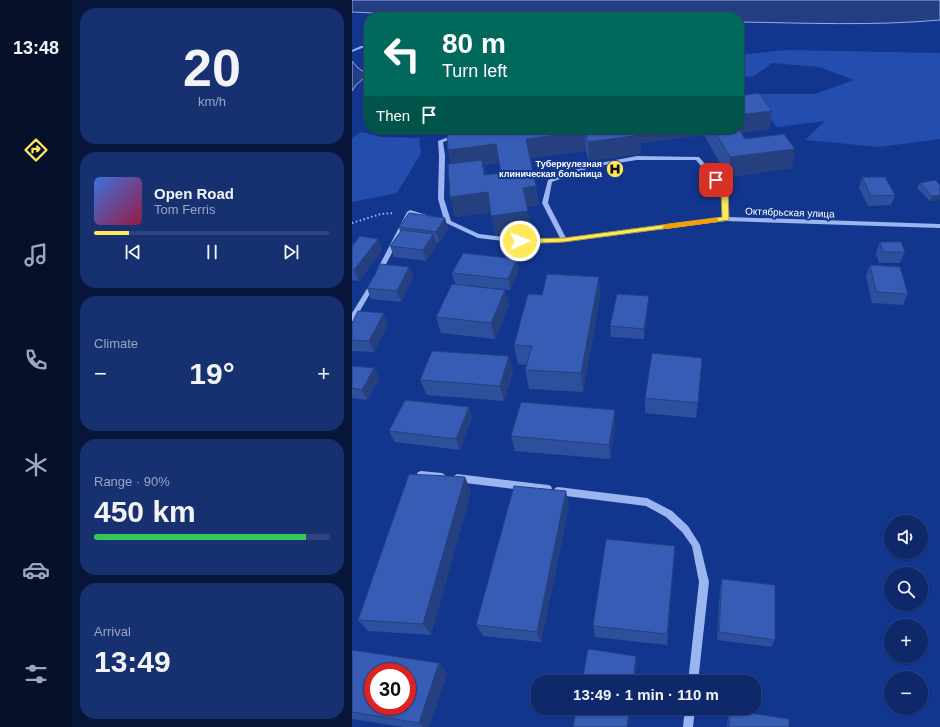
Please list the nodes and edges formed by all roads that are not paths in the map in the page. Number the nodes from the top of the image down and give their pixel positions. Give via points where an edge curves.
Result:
1 (459, 134) edge
2 (726, 219) junction
3 (448, 222) junction
4 (940, 226) edge
5 (564, 240) junction
6 (377, 275) edge
7 (374, 282) edge
8 (352, 319) edge
9 (421, 474) edge
10 (694, 675) edge
11 (689, 715) edge
12 (688, 727) edge

1 - 3 street via 440,141 441,200
2 - 4 street, Октябрьская улица
2 - 5 street, Октябрьская улица
2 - 5 street via 725,191 697,158 637,158 591,166 550,181 545,203
3 - 5 street, Октябрьская улица via 478,236 520,241
3 - 6 street, Октябрьская улица via 410,212
7 - 8 street
9 - 10 street via 647,502 669,514 685,529 696,545 704,582
11 - 12 street

